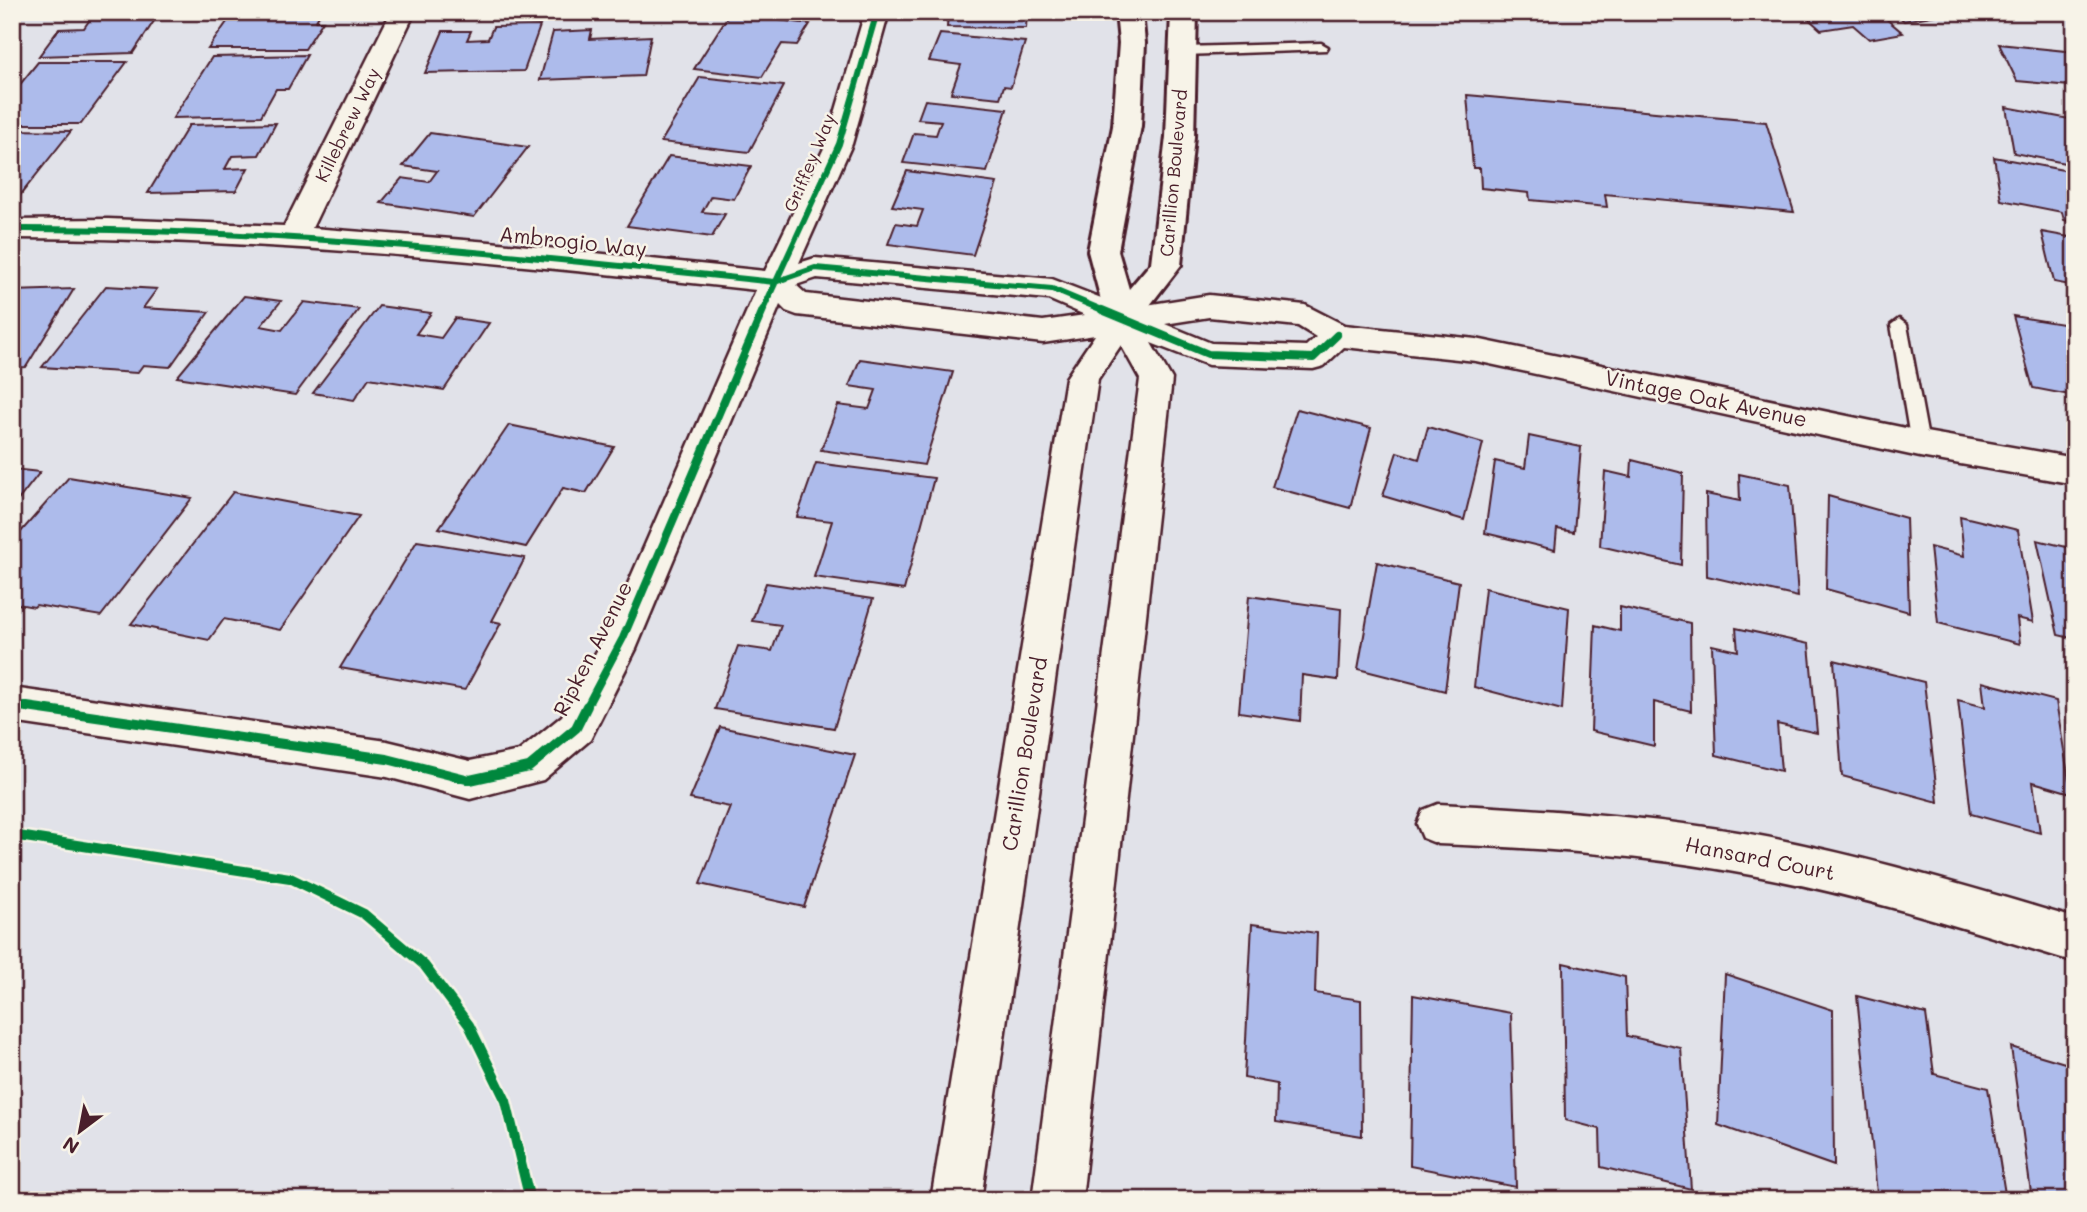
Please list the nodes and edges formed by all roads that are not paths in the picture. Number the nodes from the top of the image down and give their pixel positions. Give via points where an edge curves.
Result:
1 (403, 12) edge
2 (877, 12) edge
3 (1129, 12) edge
4 (1184, 12) edge
5 (1321, 47) dead end
6 (1184, 51) junction
7 (12, 229) edge
8 (293, 237) junction
9 (775, 282) junction
10 (1122, 319) junction
11 (1899, 325) dead end
12 (1337, 335) junction
13 (1920, 444) junction
14 (2075, 471) edge
15 (12, 705) edge
16 (1437, 824) dead end
17 (2075, 940) edge
18 (957, 1200) edge
19 (1057, 1200) edge

1 - 8 street, Killebrew Way
2 - 9 street, Griffey Way via 839,144
3 - 10 street via 1132,43 1127,126 1103,251
4 - 6 street, Carillion Boulevard
5 - 6 lane
6 - 10 street, Carillion Boulevard via 1166,265
7 - 8 street, Ambrogio Way via 114,227
8 - 9 street, Ambrogio Way via 426,244
9 - 10 street, Ambrogio Way via 815,268 1052,289
9 - 10 street via 797,304 1043,332
9 - 15 street, Ripken Avenue via 623,638 576,728 529,767 470,780 387,759
10 - 12 street, Vintage Oak Avenue via 1209,306 1306,316
10 - 12 street via 1208,354 1313,358
10 - 18 street, Carillion Boulevard via 1082,378
10 - 19 street via 1156,379
11 - 13 lane
12 - 13 street, Vintage Oak Avenue via 1476,350
13 - 14 street, Vintage Oak Avenue
16 - 17 street, Hansard Court via 1577,830 1795,863

